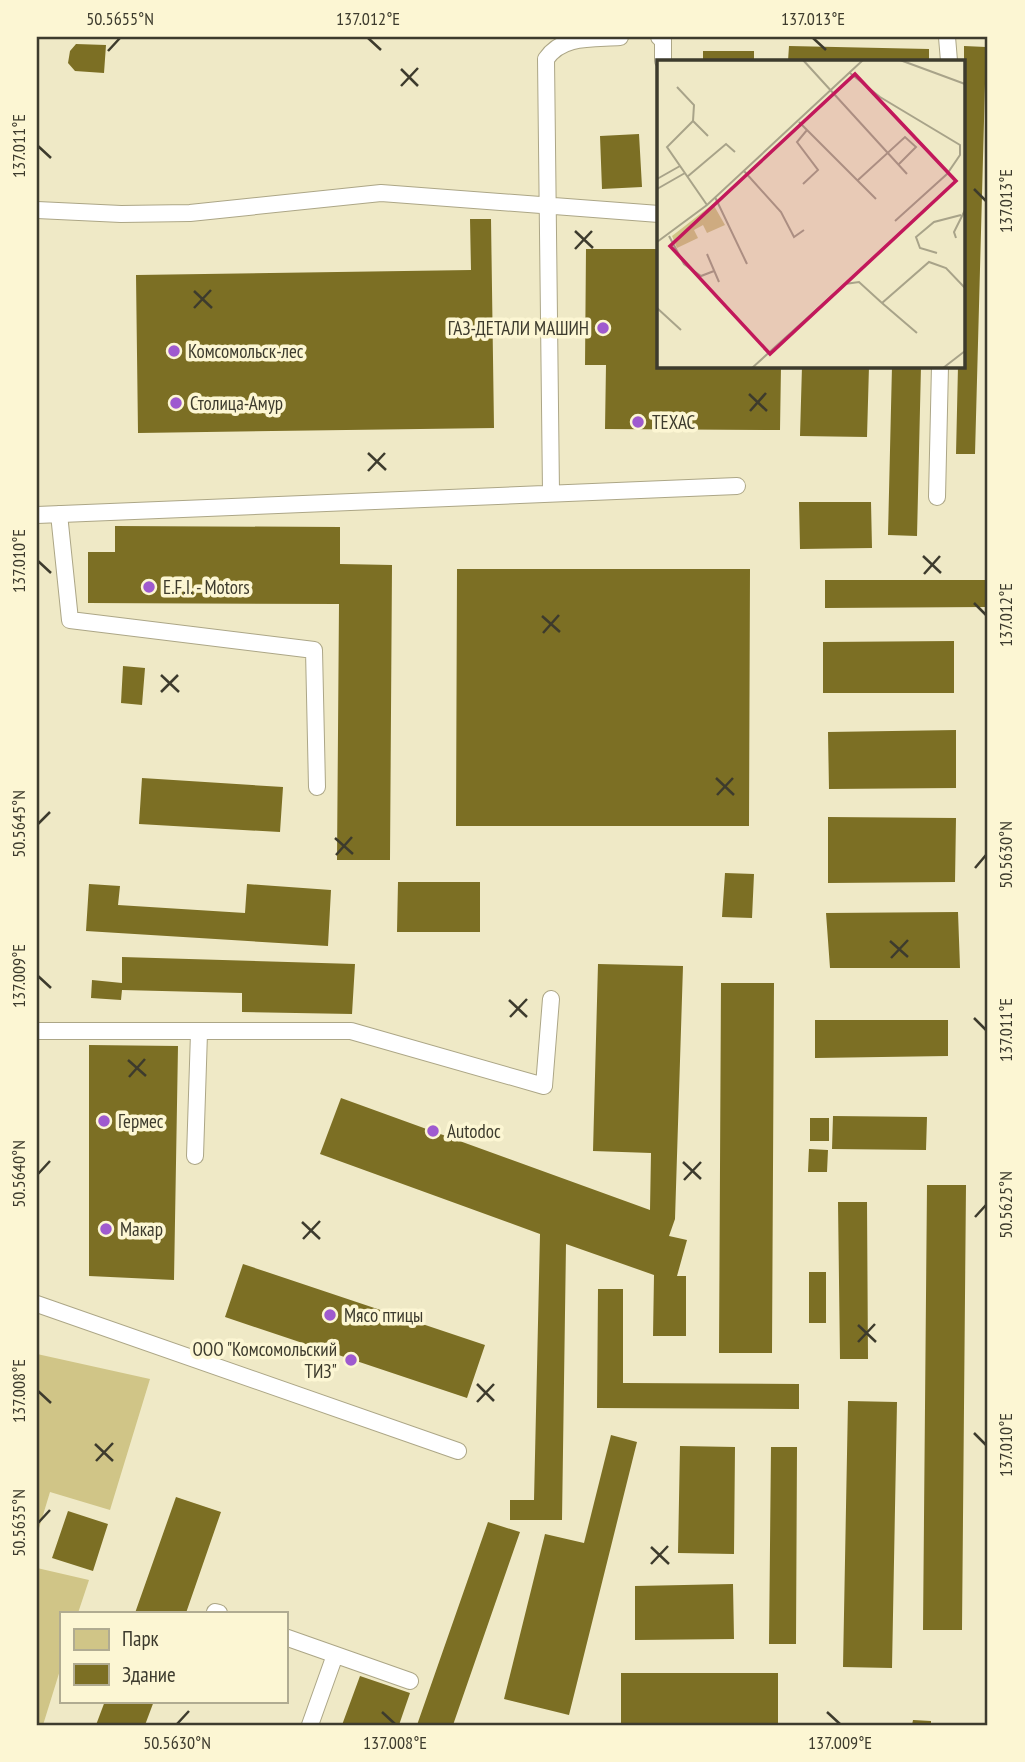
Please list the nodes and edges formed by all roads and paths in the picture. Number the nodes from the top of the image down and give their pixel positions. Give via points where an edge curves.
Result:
1 (620, 37) edge
2 (659, 37) edge
3 (947, 37) edge
4 (663, 60) edge
5 (949, 60) edge
6 (548, 203) junction
7 (37, 210) edge
8 (657, 214) edge
9 (940, 368) edge
10 (737, 486) dead end
11 (551, 492) junction
12 (937, 497) dead end
13 (59, 514) junction
14 (37, 515) edge
15 (317, 787) dead end
16 (551, 999) dead end
17 (37, 1031) edge
18 (199, 1033) junction
19 (195, 1156) dead end
20 (37, 1304) edge
21 (458, 1451) dead end
22 (287, 1638) edge
23 (335, 1655) junction
24 (410, 1681) dead end
25 (310, 1725) edge

1 - 6 lane via 564,42 546,59
2 - 4 lane
3 - 5 lane
6 - 7 lane via 381,192 190,213
6 - 8 lane
6 - 11 lane
9 - 12 lane
10 - 11 lane
11 - 13 lane
13 - 14 lane
13 - 15 lane via 70,621 314,650
16 - 18 lane via 544,1086 351,1031
17 - 18 lane
18 - 19 lane
20 - 21 lane
22 - 23 lane
23 - 24 lane
23 - 25 lane

